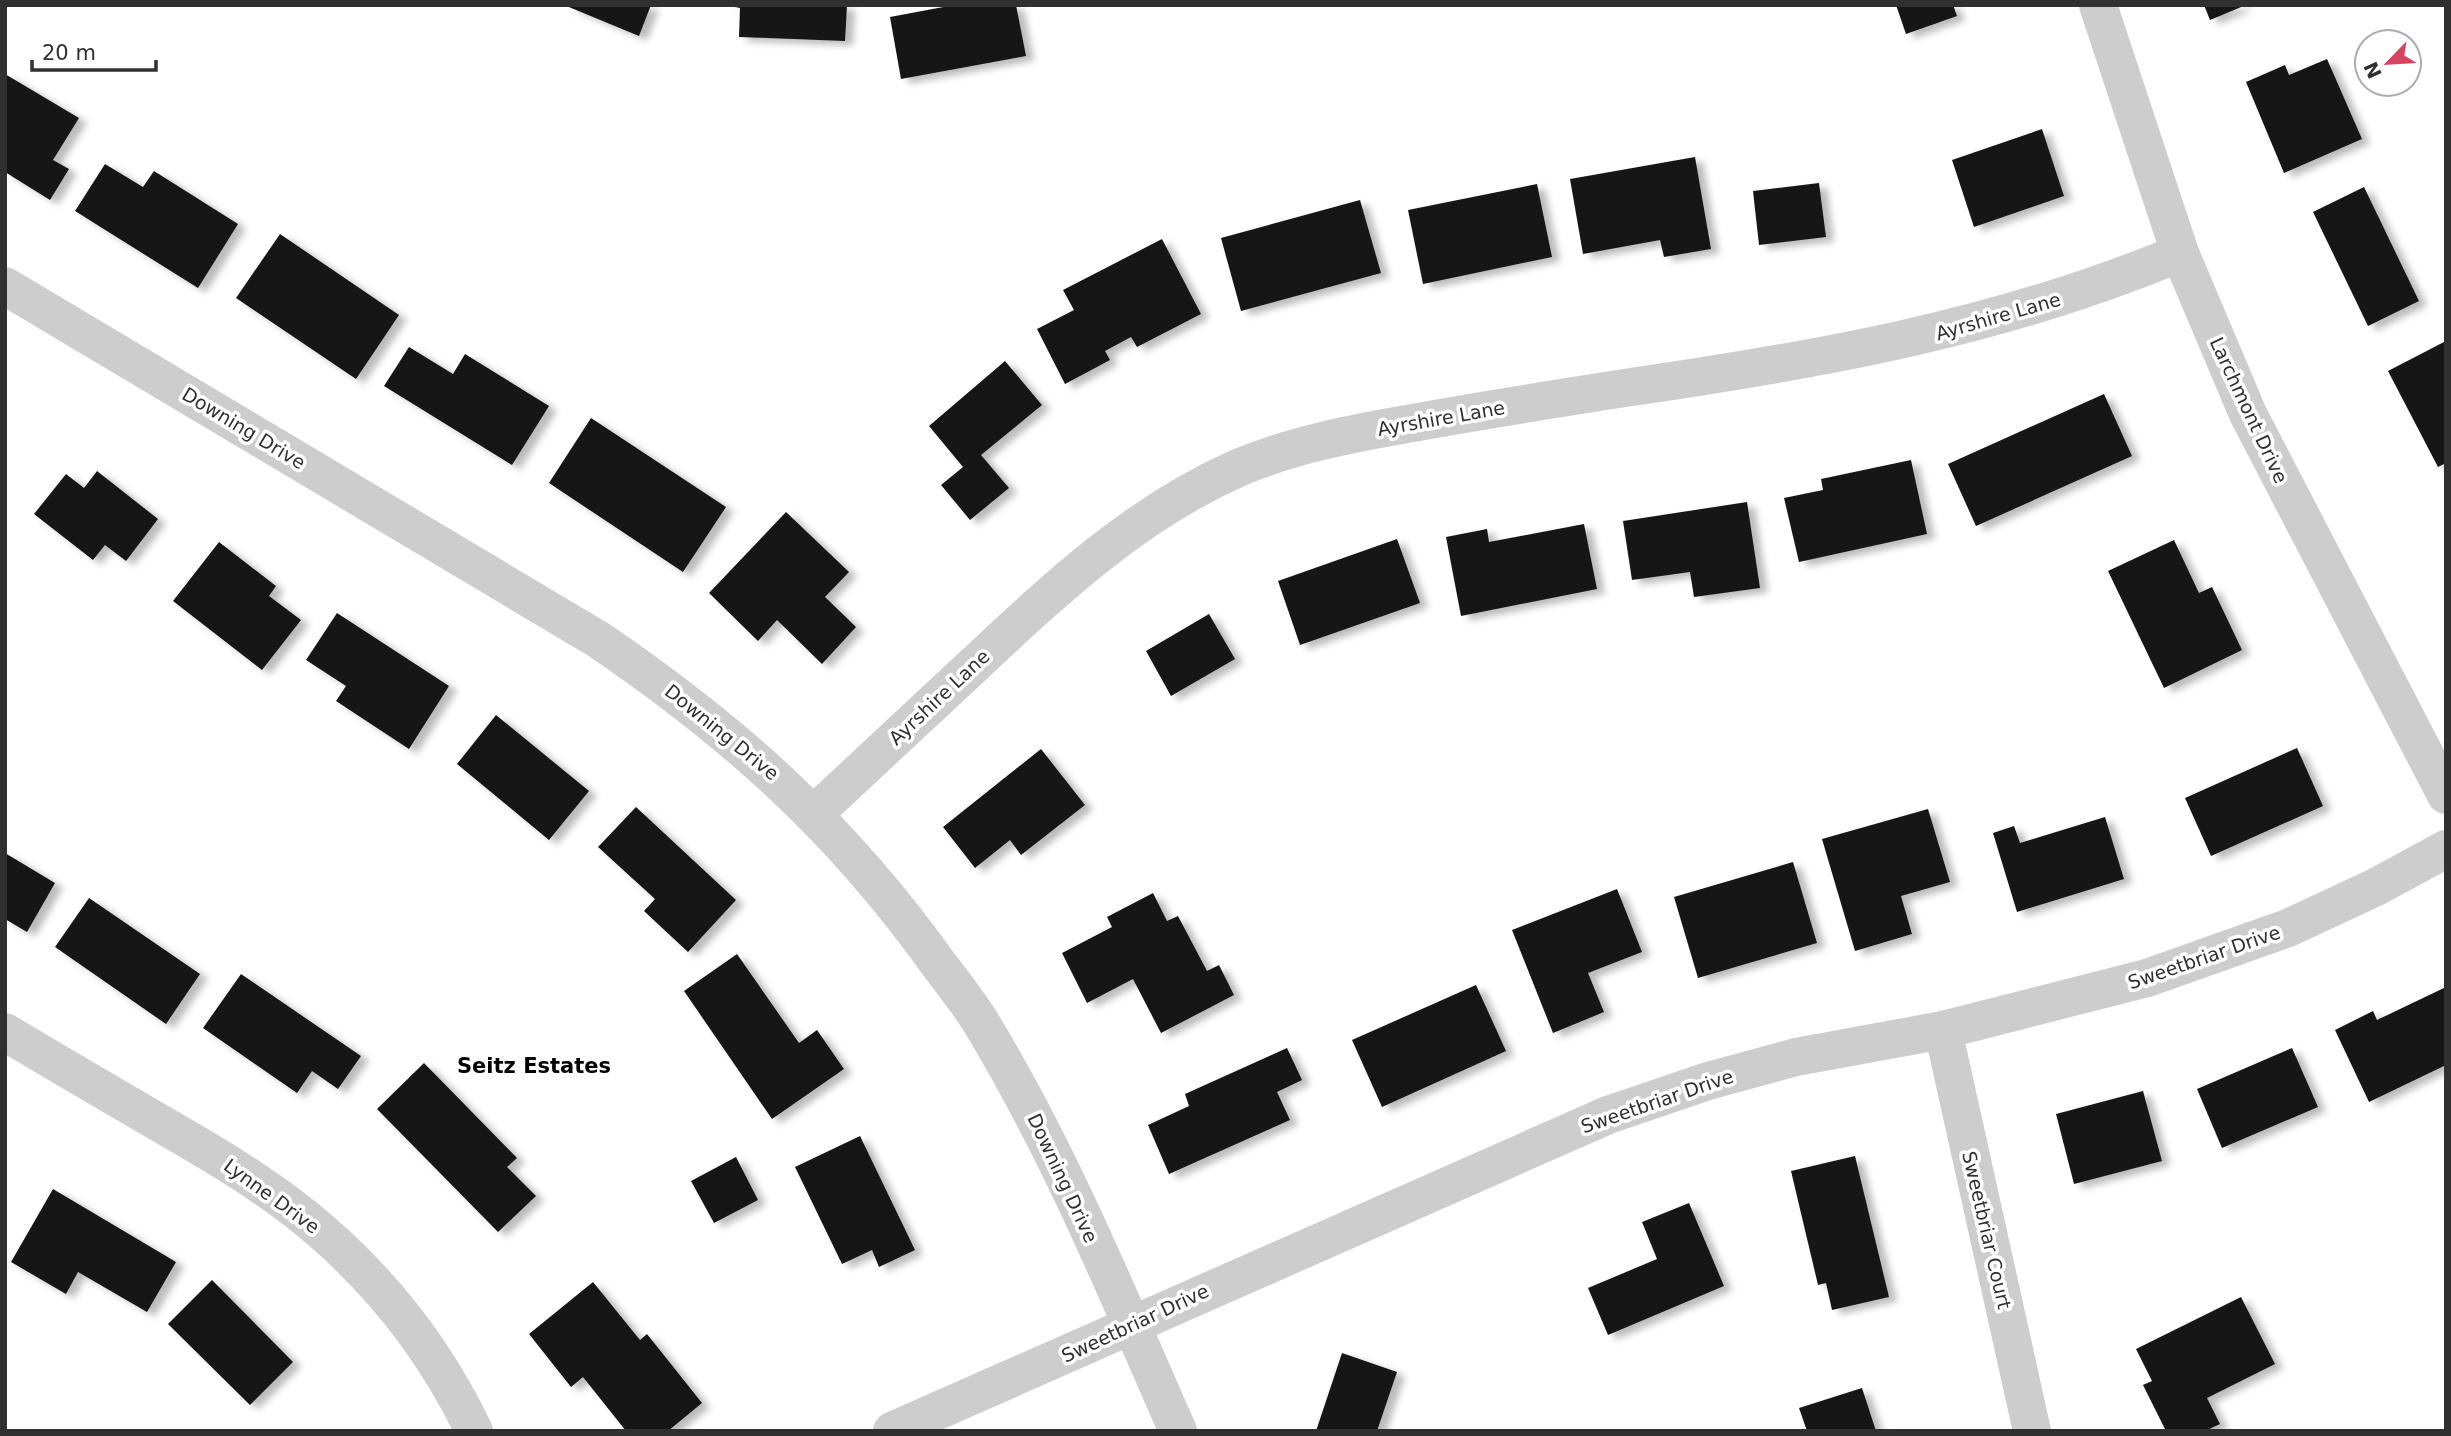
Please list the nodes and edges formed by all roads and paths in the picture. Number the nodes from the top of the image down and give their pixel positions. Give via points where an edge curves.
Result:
1 (2098, 5) edge
2 (2180, 253) junction
3 (5, 286) edge
4 (2446, 795) edge
5 (814, 814) junction
6 (2446, 849) edge
7 (1943, 1030) junction
8 (5, 1032) edge
9 (1132, 1327) junction
10 (474, 1431) edge
11 (892, 1431) edge
12 (1178, 1431) edge
13 (2032, 1431) edge

1 - 2 street, Larchmont Drive
2 - 4 street, Larchmont Drive via 2248,414
2 - 5 street, Ayrshire Lane via 2105,284 1923,337 1774,366 1489,408 1336,437 1240,467 1155,513 1071,574
3 - 5 street, Downing Drive via 598,640 736,741
5 - 9 street, Downing Drive via 899,908 984,1027 1060,1165
6 - 7 street, Sweetbriar Drive via 2288,928 2220,954 2071,999
7 - 9 street, Sweetbriar Drive via 1796,1057 1608,1115
7 - 13 street, Sweetbriar Court
8 - 10 street, Lynne Drive via 217,1157 321,1230 395,1305 424,1342
9 - 11 street, Sweetbriar Drive
9 - 12 street, Downing Drive

